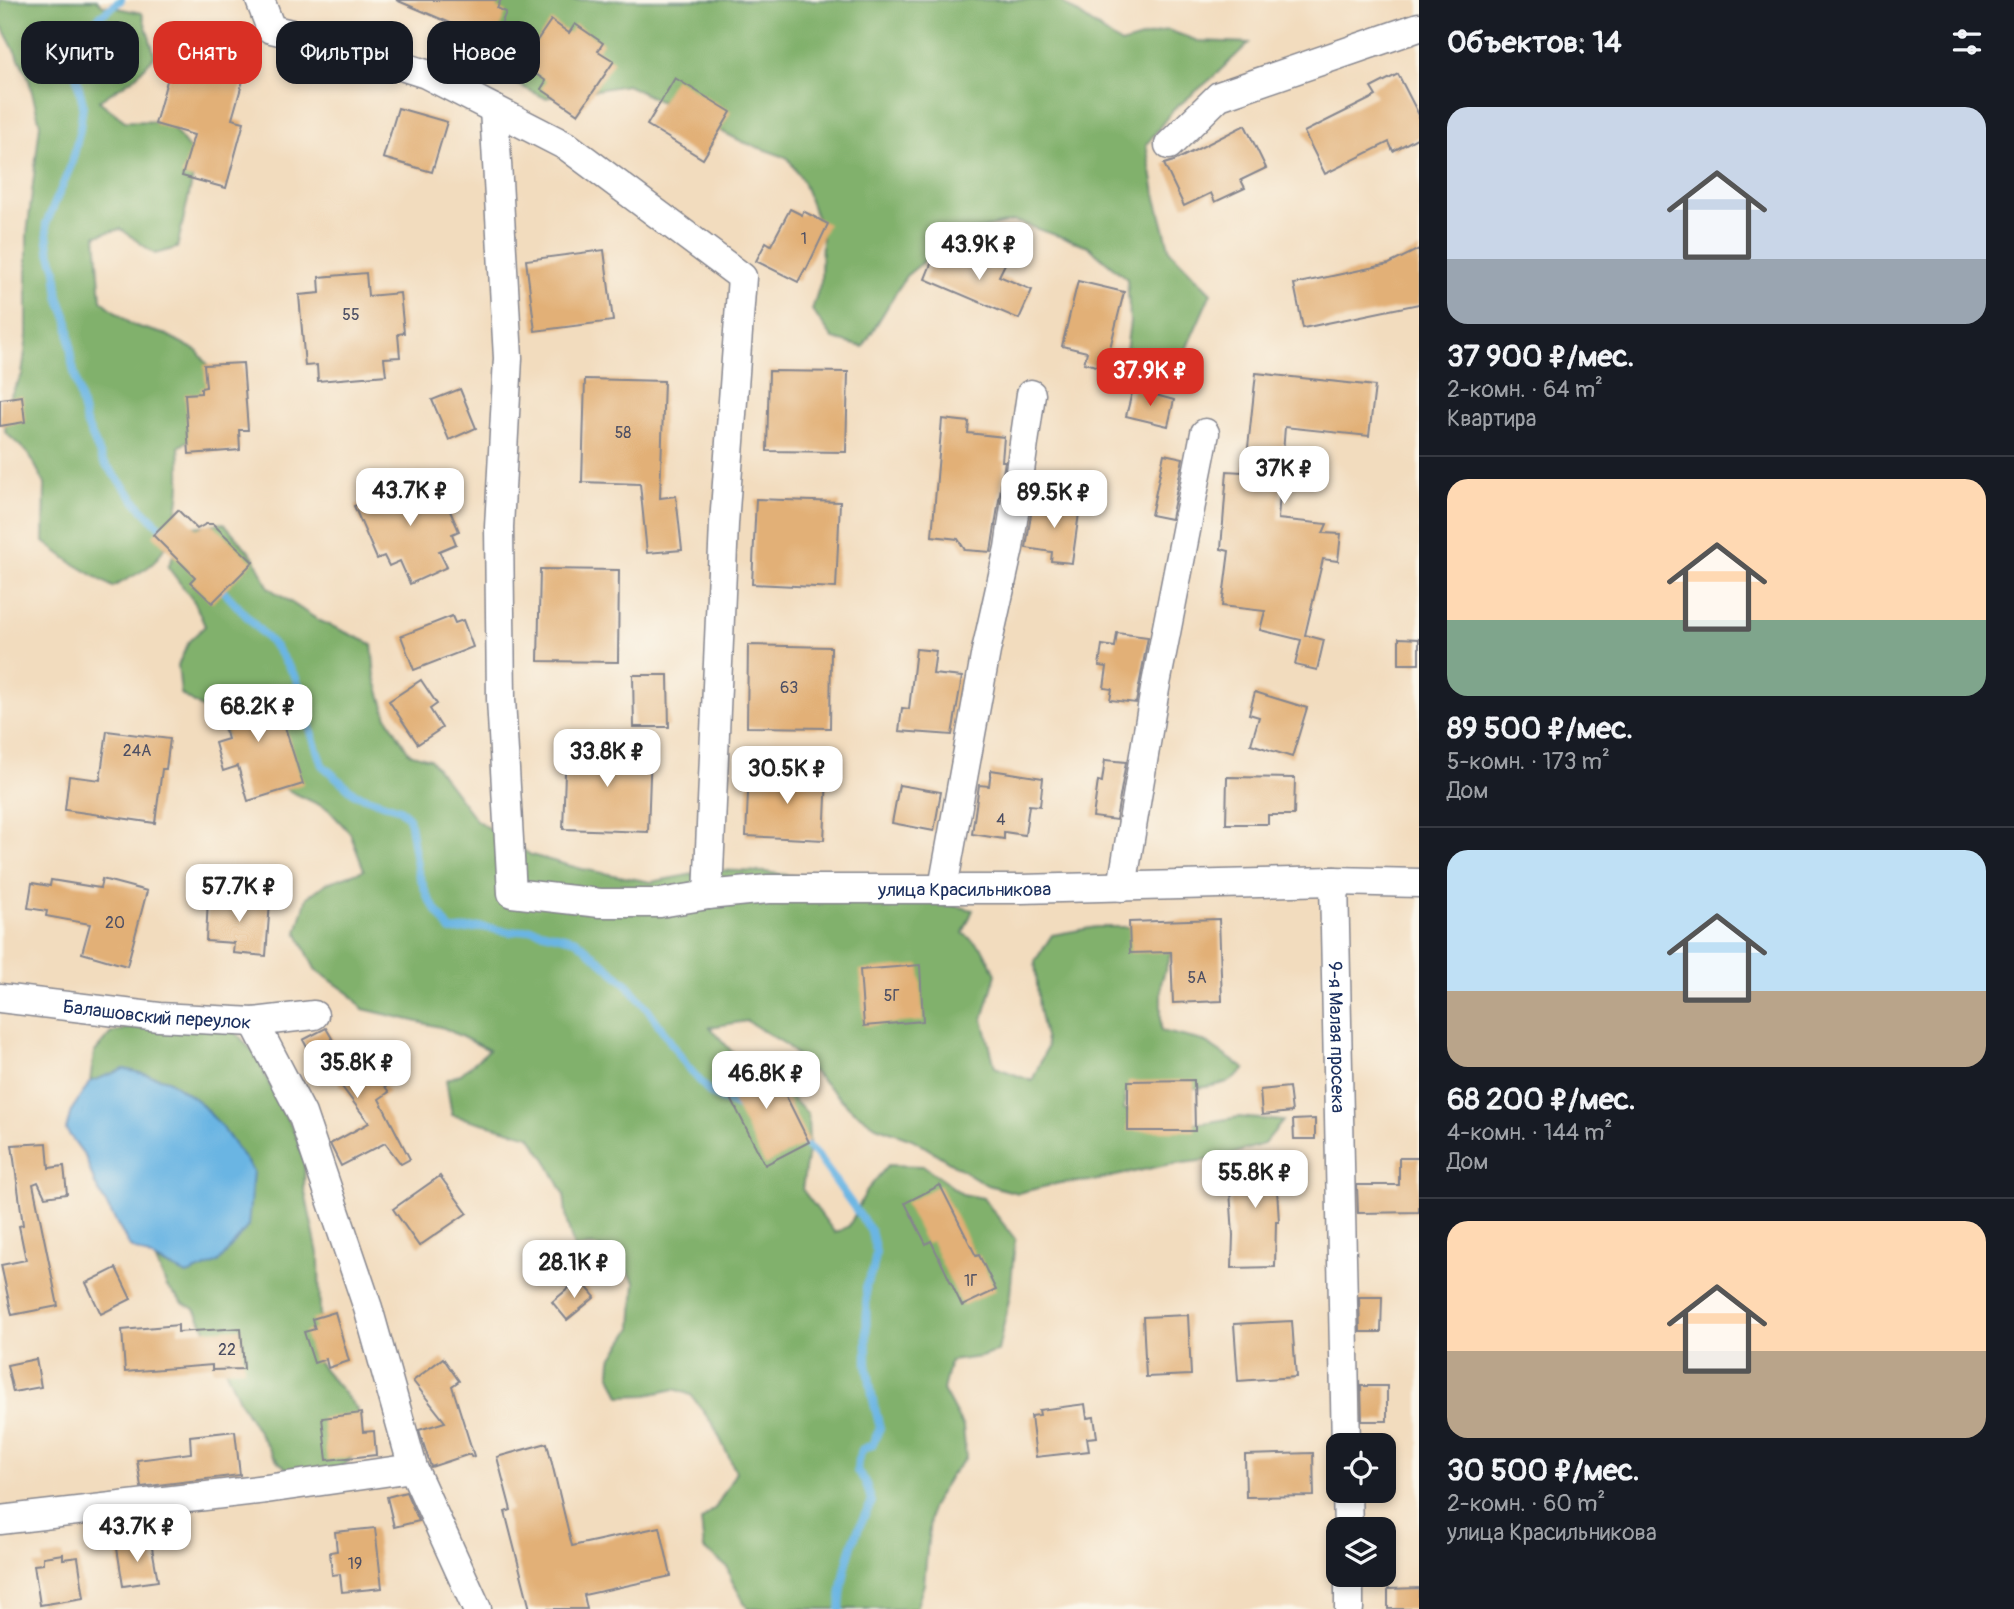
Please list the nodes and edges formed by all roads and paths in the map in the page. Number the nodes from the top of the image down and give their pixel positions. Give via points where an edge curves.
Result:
1 (260, 0) edge
2 (1419, 27) edge
3 (494, 109) junction
4 (1169, 145) dead end
5 (1031, 394) dead end
6 (1205, 433) dead end
7 (1334, 881) junction
8 (1419, 883) edge
9 (1122, 887) junction
10 (943, 888) junction
11 (708, 895) junction
12 (0, 999) edge
13 (314, 1014) dead end
14 (254, 1022) junction
15 (1346, 1433) edge
16 (413, 1468) junction
17 (0, 1520) edge
18 (1349, 1587) edge
19 (477, 1609) edge
20 (1349, 1609) edge

1 - 3 street via 271,29 426,74
2 - 4 street via 1219,96
3 - 11 street via 568,147 741,277 724,523
3 - 11 street, улица Красильникова via 508,358 499,527 501,699 512,893 600,903 660,903
5 - 10 street via 1009,548
6 - 9 street
7 - 8 street, улица Красильникова
7 - 9 street, улица Красильникова
7 - 15 street, 9-я Малая просека
9 - 10 street, улица Красильникова
10 - 11 street, улица Красильникова via 768,889
12 - 14 street, Балашовский переулок via 159,1017
13 - 14 street, Балашовский переулок
14 - 16 street via 302,1114 368,1308
16 - 17 street
16 - 19 street
18 - 20 street

